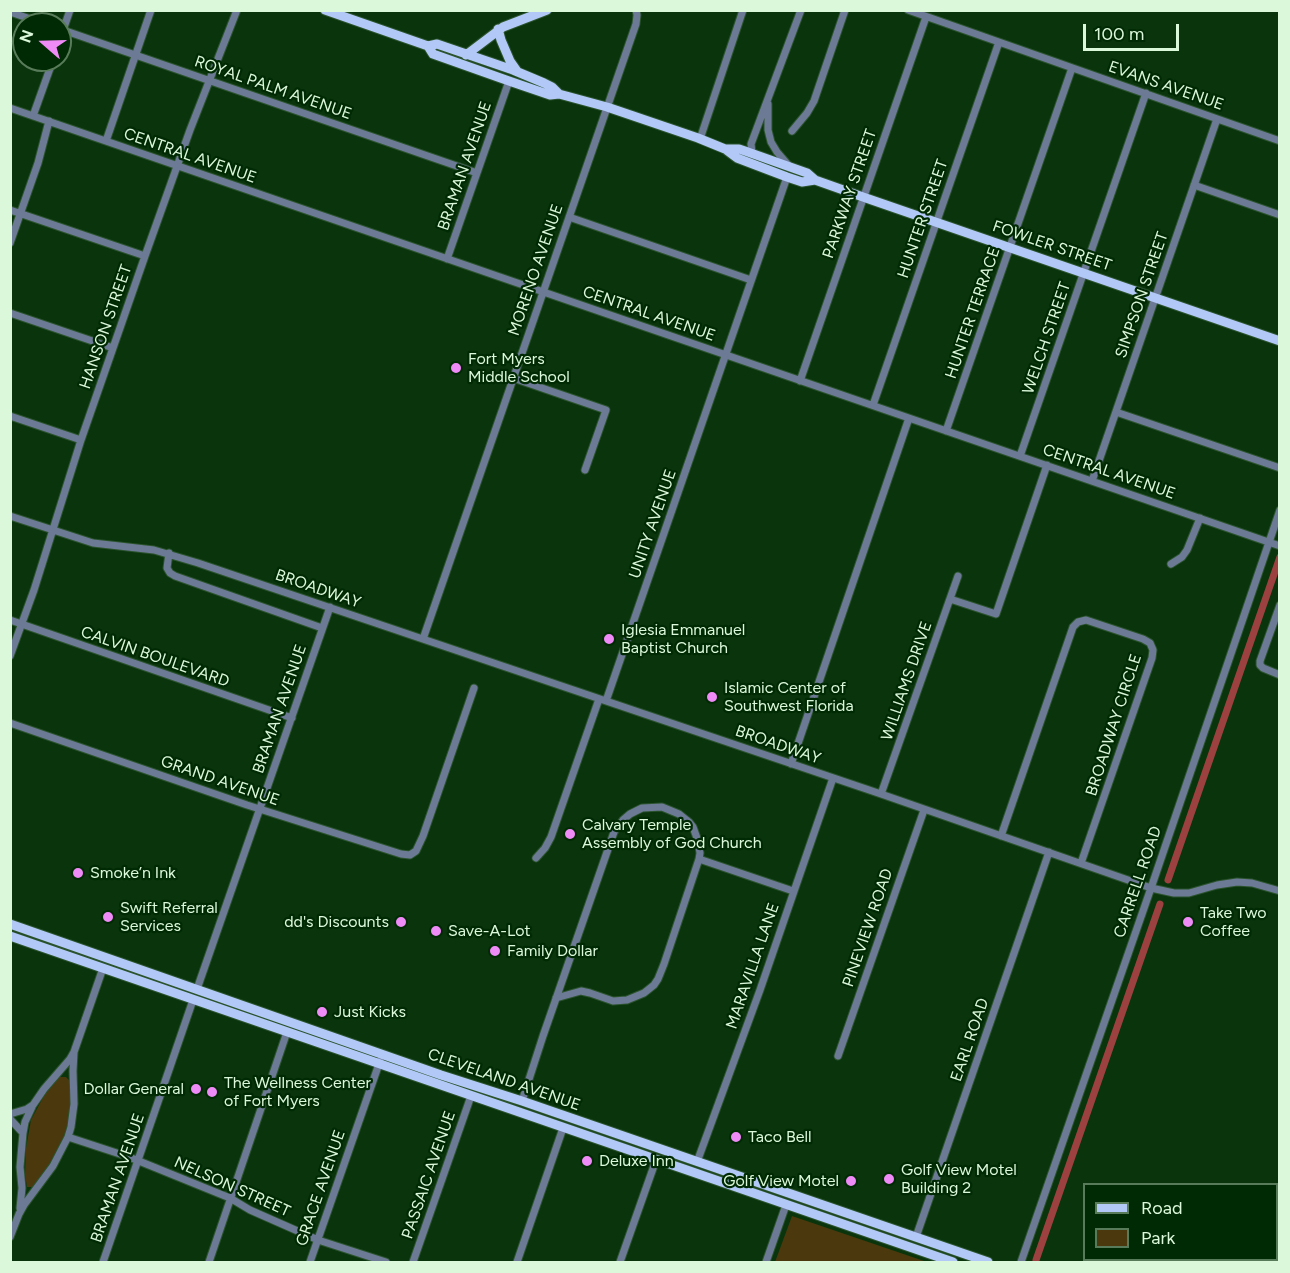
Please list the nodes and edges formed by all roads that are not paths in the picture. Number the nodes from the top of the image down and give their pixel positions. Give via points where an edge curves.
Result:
1 (151, 10) edge
2 (237, 10) edge
3 (326, 10) edge
4 (547, 10) edge
5 (636, 10) edge
6 (743, 10) edge
7 (801, 10) edge
8 (844, 10) edge
9 (908, 10) edge
10 (926, 17) junction
11 (498, 29) junction
12 (72, 34) edge
13 (999, 42) junction
14 (428, 46) junction
15 (468, 54) junction
16 (135, 55) junction
17 (448, 59) junction
18 (1072, 68) junction
19 (517, 71) junction
20 (49, 72) edge
21 (210, 81) junction
22 (510, 81) junction
23 (555, 91) junction
24 (1146, 93) junction
25 (768, 96) junction
26 (607, 107) junction
27 (10, 108) edge
28 (33, 116) junction
29 (1217, 119) junction
30 (50, 121) junction
31 (792, 131) dead end
32 (700, 139) junction
33 (106, 141) junction
34 (1280, 141) edge
35 (725, 149) junction
36 (752, 153) junction
37 (752, 164) junction
38 (177, 165) junction
39 (789, 172) junction
40 (477, 173) junction
41 (1194, 185) junction
42 (863, 197) junction
43 (10, 210) edge
44 (21, 213) junction
45 (1280, 215) edge
46 (569, 217) junction
47 (936, 223) junction
48 (10, 243) edge
49 (1010, 248) junction
50 (145, 256) junction
51 (447, 259) junction
52 (1084, 273) junction
53 (751, 280) junction
54 (543, 291) junction
55 (1155, 298) junction
56 (10, 313) edge
57 (1280, 341) edge
58 (113, 348) junction
59 (724, 355) junction
60 (513, 378) junction
61 (800, 381) junction
62 (873, 405) junction
63 (1116, 412) junction
64 (10, 416) edge
65 (909, 418) junction
66 (946, 431) junction
67 (81, 440) junction
68 (1020, 456) junction
69 (1047, 465) junction
70 (1280, 468) edge
71 (585, 470) dead end
72 (1092, 481) junction
73 (1280, 510) edge
74 (10, 516) edge
75 (1200, 518) junction
76 (53, 530) junction
77 (1274, 544) edge
78 (169, 554) junction
79 (1171, 564) dead end
80 (958, 576) dead end
81 (950, 599) junction
82 (1280, 605) edge
83 (330, 607) junction
84 (10, 620) edge
85 (22, 624) junction
86 (322, 628) junction
87 (423, 639) junction
88 (10, 656) edge
89 (1280, 675) edge
90 (474, 688) dead end
91 (602, 700) junction
92 (292, 718) junction
93 (10, 723) edge
94 (791, 764) junction
95 (833, 778) junction
96 (881, 795) junction
97 (260, 809) junction
98 (924, 810) junction
99 (1001, 836) junction
100 (1049, 852) junction
101 (536, 858) dead end
102 (699, 859) junction
103 (1081, 863) junction
104 (1151, 888) junction
105 (794, 891) junction
106 (1280, 891) edge
107 (10, 924) edge
108 (11, 938) edge
109 (103, 968) junction
110 (197, 989) junction
111 (168, 991) junction
112 (222, 998) junction
113 (556, 998) junction
114 (193, 1000) junction
115 (287, 1032) junction
116 (74, 1052) junction
117 (382, 1054) junction
118 (838, 1056) dead end
119 (379, 1064) junction
120 (59, 1071) junction
121 (73, 1076) junction
122 (471, 1096) junction
123 (522, 1101) junction
124 (33, 1105) junction
125 (10, 1114) edge
126 (10, 1119) edge
127 (563, 1128) junction
128 (23, 1133) junction
129 (68, 1137) junction
130 (656, 1160) junction
131 (138, 1161) junction
132 (696, 1162) junction
133 (667, 1164) junction
134 (230, 1198) junction
135 (816, 1203) junction
136 (786, 1205) junction
137 (19, 1214) junction
138 (10, 1237) edge
139 (916, 1237) junction
140 (318, 1240) junction
141 (103, 1263) edge
142 (209, 1263) edge
143 (310, 1263) edge
144 (386, 1263) edge
145 (413, 1263) edge
146 (517, 1263) edge
147 (620, 1263) edge
148 (766, 1263) edge
149 (953, 1263) edge
150 (988, 1263) edge
151 (1021, 1263) edge

1 - 16 street
2 - 21 street, HANSON STREET
3 - 14 main road, FOWLER STREET
4 - 11 main road
5 - 26 street, MORENO AVENUE via 636,24
6 - 32 street
7 - 25 street
8 - 31 street via 812,105
9 - 10 street, EVANS AVENUE
10 - 13 street, EVANS AVENUE
10 - 42 street, PARKWAY STREET
11 - 15 main road
11 - 19 main road
12 - 16 street, ROYAL PALM AVENUE
13 - 18 street, EVANS AVENUE
13 - 47 street, HUNTER STREET
14 - 15 main road, FOWLER STREET via 437,44
14 - 17 main road, FOWLER STREET via 433,54
15 - 17 main road
15 - 19 main road, FOWLER STREET
16 - 21 street, ROYAL PALM AVENUE
16 - 33 street
17 - 22 main road, FOWLER STREET
18 - 24 street, EVANS AVENUE
18 - 49 street, HUNTER TERRACE
19 - 23 main road, FOWLER STREET
20 - 28 street
21 - 38 street, HANSON STREET
21 - 40 street, ROYAL PALM AVENUE
22 - 23 main road, FOWLER STREET via 550,95
22 - 40 street, BRAMAN AVENUE
23 - 26 main road, FOWLER STREET
24 - 29 street, EVANS AVENUE
24 - 52 street, WELCH STREET
25 - 36 street via 751,144
25 - 39 street via 771,142
26 - 32 main road, FOWLER STREET
26 - 46 street, MORENO AVENUE
27 - 28 street, CENTRAL AVENUE
28 - 30 street, CENTRAL AVENUE
29 - 34 street, EVANS AVENUE
29 - 41 street, SIMPSON STREET
30 - 33 street, CENTRAL AVENUE
30 - 44 street
32 - 35 main road, FOWLER STREET
33 - 38 street, CENTRAL AVENUE
35 - 36 main road, FOWLER STREET
35 - 37 main road, FOWLER STREET
36 - 37 main road
36 - 39 main road, FOWLER STREET
37 - 39 main road, FOWLER STREET
38 - 50 street, HANSON STREET
38 - 51 street, CENTRAL AVENUE
39 - 42 main road, FOWLER STREET via 807,172 815,180
39 - 53 street, UNITY AVENUE
40 - 51 street, BRAMAN AVENUE
41 - 45 street
41 - 55 street, SIMPSON STREET
42 - 47 main road, FOWLER STREET
42 - 61 street, PARKWAY STREET
43 - 44 street
44 - 48 street
44 - 50 street
46 - 53 street
46 - 54 street, MORENO AVENUE
47 - 49 main road, FOWLER STREET
47 - 62 street, HUNTER STREET
49 - 52 main road, FOWLER STREET
49 - 66 street, HUNTER TERRACE
50 - 58 street, HANSON STREET
51 - 54 street, CENTRAL AVENUE
52 - 55 main road, FOWLER STREET
52 - 68 street, WELCH STREET
53 - 59 street, UNITY AVENUE
54 - 59 street, CENTRAL AVENUE
54 - 60 street, MORENO AVENUE
55 - 57 main road, FOWLER STREET
55 - 63 street, SIMPSON STREET
56 - 58 street
58 - 67 street, HANSON STREET
59 - 61 street, CENTRAL AVENUE
59 - 91 street, UNITY AVENUE
60 - 71 street via 606,410
60 - 87 street, MORENO AVENUE
61 - 62 street, CENTRAL AVENUE
62 - 65 street, CENTRAL AVENUE
63 - 70 street
63 - 72 street, SIMPSON STREET
64 - 67 street
65 - 66 street, CENTRAL AVENUE
65 - 94 street
66 - 68 street, CENTRAL AVENUE
67 - 76 street, HANSON STREET
68 - 69 street, CENTRAL AVENUE
69 - 72 street, CENTRAL AVENUE
69 - 81 street via 996,614
72 - 75 street, CENTRAL AVENUE
73 - 77 street, CARRELL ROAD
74 - 76 street, BROADWAY
75 - 77 street, CENTRAL AVENUE
75 - 79 street via 1187,550
76 - 78 street, BROADWAY via 93,543
76 - 85 street, HANSON STREET
77 - 104 street, CARRELL ROAD
78 - 83 street, BROADWAY
78 - 86 street via 167,568 176,576
80 - 81 street, WILLIAMS DRIVE
81 - 96 street, WILLIAMS DRIVE
82 - 89 street via 1260,665
83 - 86 street, BRAMAN AVENUE
83 - 87 street, BROADWAY
84 - 85 street, CALVIN BOULEVARD
85 - 88 street, HANSON STREET
85 - 92 street, CALVIN BOULEVARD
86 - 92 street, BRAMAN AVENUE
87 - 91 street, BROADWAY
90 - 97 street, GRAND AVENUE via 418,846 410,855
91 - 94 street, BROADWAY
91 - 101 street, UNITY AVENUE via 551,837
92 - 97 street, BRAMAN AVENUE
93 - 97 street, GRAND AVENUE
94 - 95 street, BROADWAY
95 - 96 street, BROADWAY
95 - 105 street, MARAVILLA LANE
96 - 98 street, BROADWAY
97 - 110 street, BRAMAN AVENUE
98 - 99 street, BROADWAY
98 - 118 street, PINEVIEW ROAD
99 - 100 street, BROADWAY
99 - 103 street, BROADWAY CIRCLE via 1074,627 1086,620 1103,625 1143,639 1153,650
100 - 103 street, BROADWAY
100 - 139 street, EARL ROAD
102 - 105 street
102 - 113 street via 654,985 639,997 627,1000 613,1001 581,991
102 - 113 street via 696,833 679,814 651,807 624,820 611,838
103 - 104 street, BROADWAY
104 - 106 street, BROADWAY via 1189,893 1237,882
104 - 151 street, CARRELL ROAD
105 - 132 street, MARAVILLA LANE
107 - 110 main road, CLEVELAND AVENUE
108 - 109 main road, CLEVELAND AVENUE
109 - 111 main road, CLEVELAND AVENUE
109 - 116 street
110 - 111 main road
110 - 112 main road, CLEVELAND AVENUE
111 - 114 main road, CLEVELAND AVENUE
112 - 114 main road
112 - 117 main road, CLEVELAND AVENUE
113 - 123 street
114 - 115 main road, CLEVELAND AVENUE
114 - 131 street, BRAMAN AVENUE
115 - 119 main road, CLEVELAND AVENUE
115 - 134 street
116 - 120 street
116 - 121 street
117 - 119 street, GRACE AVENUE
117 - 123 main road, CLEVELAND AVENUE
119 - 122 main road, CLEVELAND AVENUE
119 - 140 street, GRACE AVENUE
120 - 121 street
120 - 124 street
121 - 129 street
122 - 127 main road, CLEVELAND AVENUE
122 - 145 street, PASSAIC AVENUE
123 - 132 main road, CLEVELAND AVENUE
124 - 125 street
124 - 128 street
126 - 128 street
127 - 130 main road, CLEVELAND AVENUE
127 - 146 street
128 - 137 street
129 - 131 street, NELSON STREET
129 - 137 street
130 - 133 main road, CLEVELAND AVENUE
130 - 147 street
131 - 134 street, NELSON STREET
131 - 141 street, BRAMAN AVENUE
132 - 133 main road
132 - 135 main road, CLEVELAND AVENUE
133 - 136 main road, CLEVELAND AVENUE
134 - 140 street, NELSON STREET
134 - 142 street
135 - 136 main road
135 - 139 main road, CLEVELAND AVENUE
136 - 148 street
136 - 149 main road, CLEVELAND AVENUE
137 - 138 street
139 - 150 main road, CLEVELAND AVENUE
140 - 143 street, GRACE AVENUE
140 - 144 street, NELSON STREET

